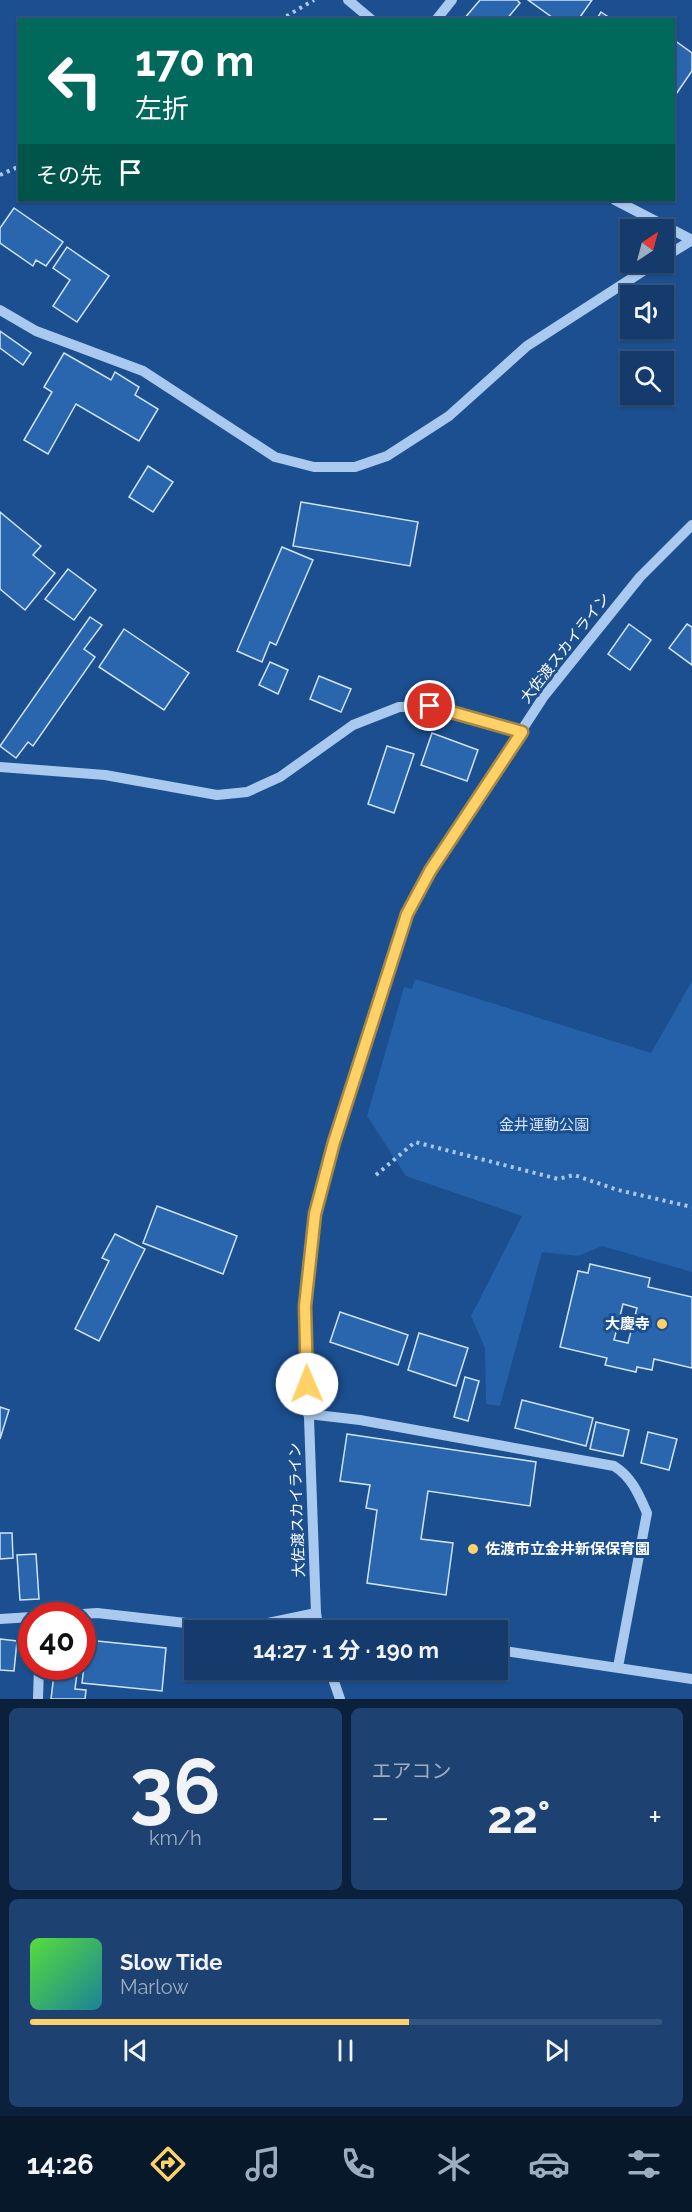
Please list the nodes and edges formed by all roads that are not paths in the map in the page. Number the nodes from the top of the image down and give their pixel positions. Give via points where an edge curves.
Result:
1 (348, 0) edge
2 (452, 0) edge
3 (370, 18) edge
4 (438, 18) edge
5 (617, 201) edge
6 (692, 240) edge
7 (674, 251) edge
8 (640, 273) edge
9 (0, 310) edge
10 (692, 525) edge
11 (522, 732) junction
12 (0, 767) edge
13 (308, 1414) junction
14 (96, 1613) edge
15 (316, 1613) junction
16 (18, 1618) edge
17 (0, 1619) edge
18 (317, 1620) edge
19 (508, 1651) edge
20 (618, 1667) junction
21 (692, 1679) edge
22 (39, 1680) edge
23 (333, 1680) edge
24 (38, 1699) edge
25 (340, 1699) edge

1 - 3 street
2 - 4 street
5 - 6 street
6 - 7 street
8 - 9 street via 527,346 449,416 387,456 355,467 314,467 275,457 143,370 36,331
10 - 11 street, 大佐渡スカイライン via 640,577 592,635 544,696
11 - 12 street via 430,706 399,707 353,724 280,777 247,792 217,795 105,775
11 - 13 street, 大佐渡スカイライン via 430,871 407,914 334,1142 315,1214 309,1256 305,1306
13 - 15 street, 大佐渡スカイライン
13 - 20 street via 614,1466 625,1473 647,1513
14 - 15 street via 239,1629
15 - 18 street, 大佐渡スカイライン
16 - 17 street
19 - 20 street
20 - 21 street
22 - 24 street
23 - 25 street

